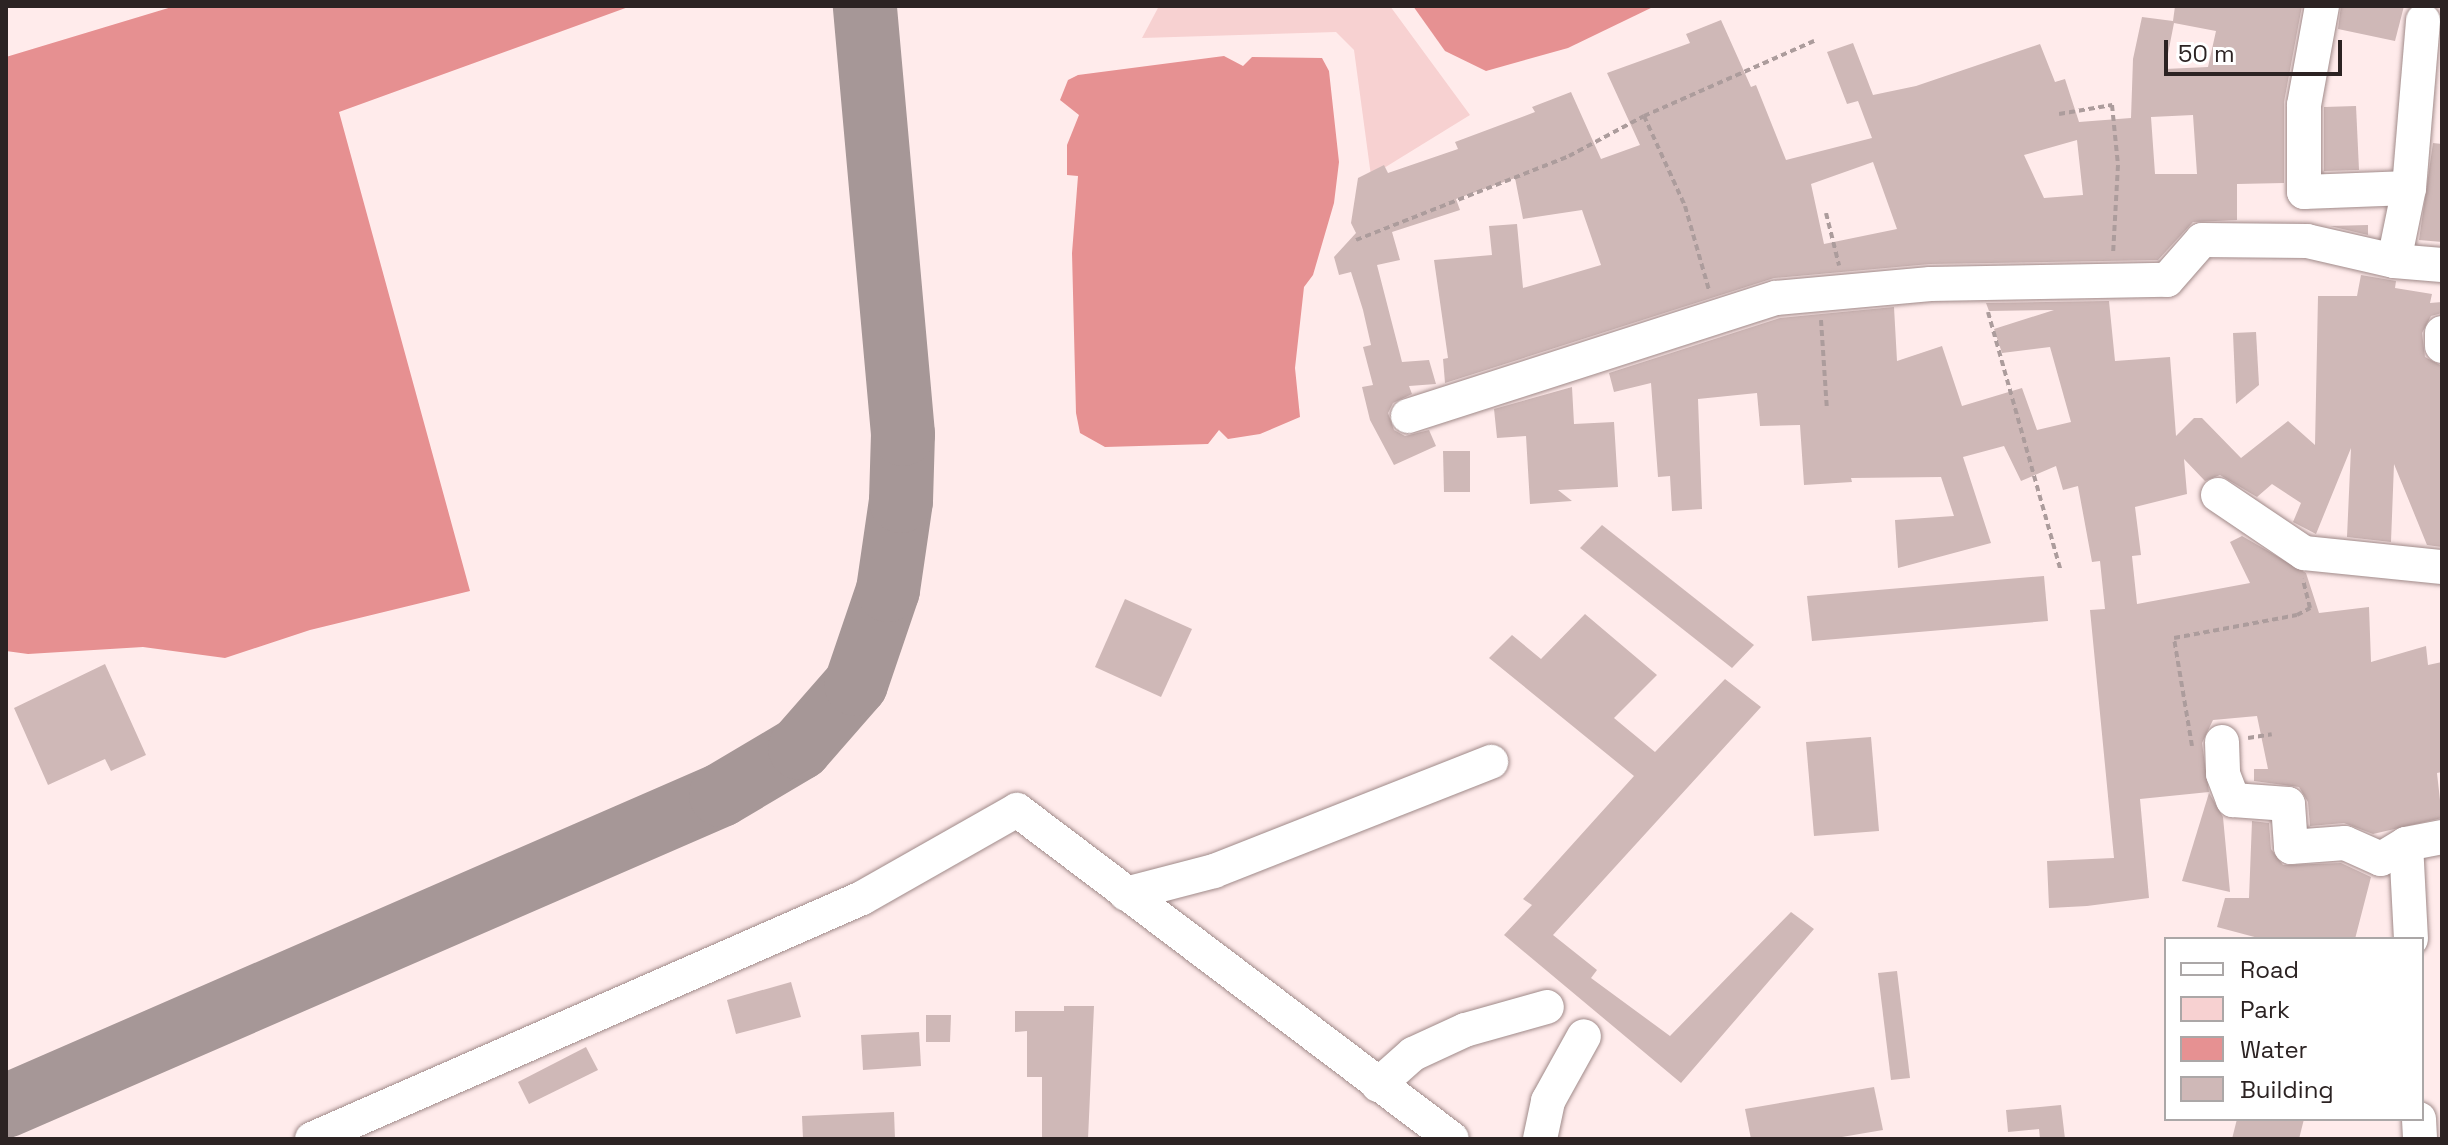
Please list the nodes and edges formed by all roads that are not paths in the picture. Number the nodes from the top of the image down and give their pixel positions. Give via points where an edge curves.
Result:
1 (2322, 6) edge
2 (2423, 21) dead end
3 (2409, 188) junction
4 (2394, 261) junction
5 (2442, 265) edge
6 (2442, 333) edge
7 (2442, 346) edge
8 (1408, 416) dead end
9 (2218, 495) dead end
10 (2442, 567) edge
11 (2222, 742) road end
12 (1491, 762) dead end
13 (2442, 837) edge
14 (2406, 844) junction
15 (1126, 894) junction
16 (2411, 937) edge
17 (1547, 1007) dead end
18 (1584, 1036) dead end
19 (1378, 1085) junction
20 (312, 1139) edge
21 (1452, 1139) edge
22 (1540, 1139) edge

1 - 3 street via 2304,105 2304,192
2 - 3 street
3 - 4 street
4 - 5 street
4 - 8 street via 2307,241 2202,240 2167,280 1980,283 1776,298
6 - 7 street
9 - 10 street via 2304,553
11 - 14 street via 2223,774 2233,800 2288,804 2291,847 2345,843 2381,859
12 - 15 street via 1214,871
13 - 14 street
14 - 16 street
15 - 19 street
15 - 20 street via 1017,810 862,898
17 - 19 street via 1465,1030 1413,1054
18 - 22 street via 1548,1101
19 - 21 street

